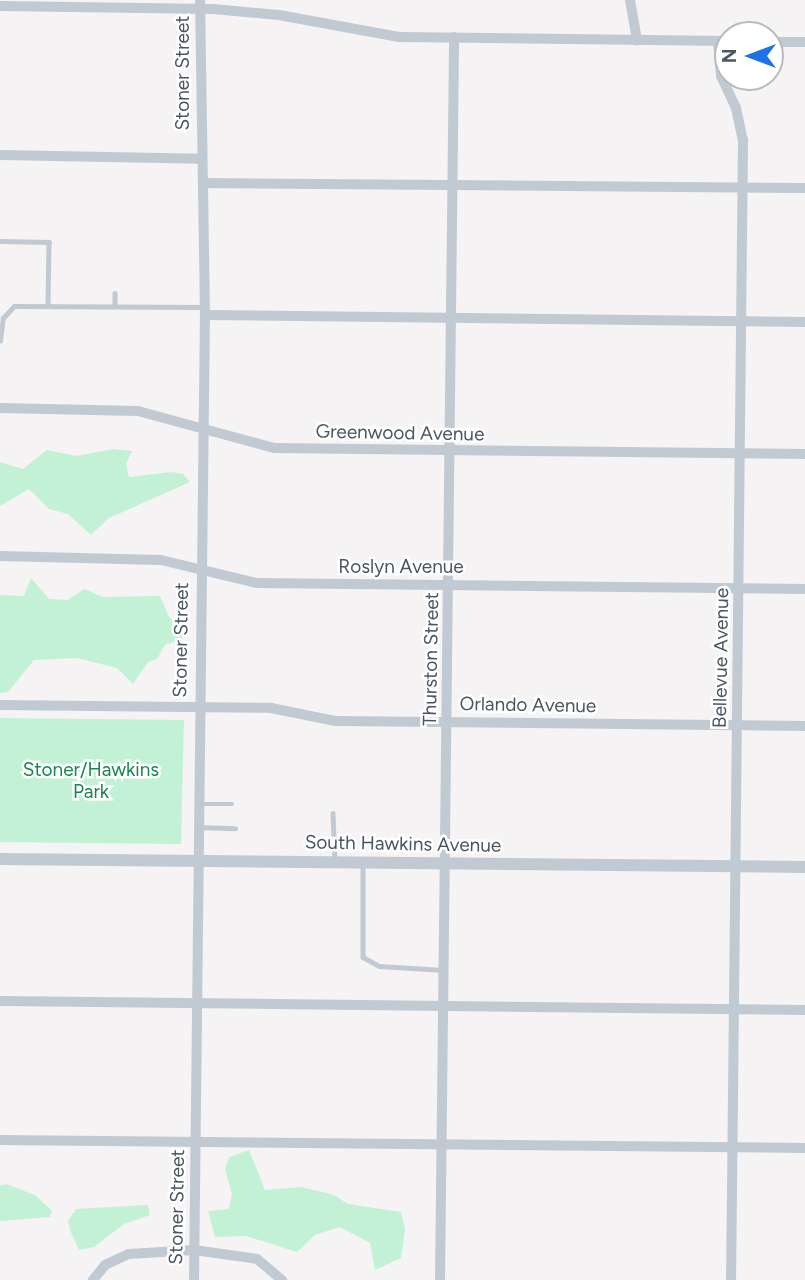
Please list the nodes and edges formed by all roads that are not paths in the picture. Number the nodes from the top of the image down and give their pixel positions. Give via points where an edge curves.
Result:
1 (630, 0) edge
2 (200, 4) edge
3 (0, 6) edge
4 (454, 37) junction
5 (637, 40) junction
6 (714, 41) edge
7 (784, 42) edge
8 (805, 42) edge
9 (728, 91) edge
10 (0, 155) edge
11 (201, 159) junction
12 (203, 183) junction
13 (453, 184) junction
14 (744, 188) junction
15 (805, 188) edge
16 (0, 241) edge
17 (115, 293) dead end
18 (48, 306) junction
19 (115, 306) junction
20 (205, 311) junction
21 (452, 318) junction
22 (742, 322) junction
23 (805, 322) edge
24 (0, 341) edge
25 (0, 408) edge
26 (202, 428) junction
27 (451, 449) junction
28 (741, 453) junction
29 (805, 454) edge
30 (0, 556) edge
31 (200, 570) junction
32 (449, 584) junction
33 (740, 587) junction
34 (805, 589) edge
35 (0, 705) edge
36 (198, 707) junction
37 (447, 722) junction
38 (738, 724) junction
39 (805, 726) edge
40 (197, 804) junction
41 (232, 804) dead end
42 (333, 813) dead end
43 (197, 827) junction
44 (235, 828) dead end
45 (0, 859) edge
46 (197, 861) junction
47 (335, 863) junction
48 (363, 863) junction
49 (445, 864) junction
50 (736, 866) junction
51 (805, 867) edge
52 (444, 970) junction
53 (0, 1001) edge
54 (196, 1002) junction
55 (444, 1005) junction
56 (735, 1008) junction
57 (805, 1010) edge
58 (0, 1140) edge
59 (196, 1142) junction
60 (442, 1146) junction
61 (734, 1148) junction
62 (805, 1148) edge
63 (194, 1250) junction
64 (93, 1280) edge
65 (194, 1280) edge
66 (282, 1280) edge
67 (440, 1280) edge
68 (731, 1280) edge

1 - 5 street
2 - 3 street
2 - 4 street via 367,33
2 - 11 street, Stoner Street
4 - 5 street
4 - 13 street, Thurston Street
5 - 6 street
7 - 8 street
9 - 14 street, Bellevue Avenue via 741,124
10 - 11 street
11 - 12 street, Stoner Street
12 - 13 street
12 - 20 street, Stoner Street
13 - 14 street
13 - 21 street, Thurston Street
14 - 15 street
14 - 22 street, Bellevue Avenue
16 - 18 lane via 49,242
17 - 19 lane
18 - 19 lane
18 - 24 lane via 27,304 7,311
19 - 20 lane
20 - 21 street
20 - 26 street, Stoner Street
21 - 22 street
21 - 27 street, Thurston Street
22 - 23 street
22 - 28 street, Bellevue Avenue
25 - 26 street, Greenwood Avenue via 138,411
26 - 27 street, Greenwood Avenue via 274,448
26 - 31 street, Stoner Street
27 - 28 street, Greenwood Avenue
27 - 32 street, Thurston Street
28 - 29 street, Greenwood Avenue
28 - 33 street, Bellevue Avenue
30 - 31 street, Roslyn Avenue via 136,557
31 - 32 street, Roslyn Avenue via 257,583
31 - 36 street, Stoner Street
32 - 33 street, Roslyn Avenue
32 - 37 street, Thurston Street
33 - 34 street, Roslyn Avenue
33 - 38 street, Bellevue Avenue
35 - 36 street, Orlando Avenue
36 - 37 street, Orlando Avenue via 271,708 335,721
36 - 40 street, Stoner Street
37 - 38 street, Orlando Avenue
37 - 49 street, Thurston Street
38 - 39 street, Orlando Avenue
38 - 50 street, Bellevue Avenue
40 - 41 lane
40 - 43 street, Stoner Street
42 - 47 lane
43 - 44 lane
43 - 46 street, Stoner Street
45 - 46 street, South Hawkins Avenue
46 - 47 street, South Hawkins Avenue
46 - 54 street, Stoner Street
47 - 48 street, South Hawkins Avenue
48 - 49 street, South Hawkins Avenue
48 - 52 lane via 363,957 379,966
49 - 50 street, South Hawkins Avenue
49 - 52 street, Thurston Street
50 - 51 street, South Hawkins Avenue
50 - 56 street, Bellevue Avenue
52 - 55 street, Thurston Street
53 - 54 street
54 - 55 street
54 - 59 street, Stoner Street
55 - 56 street
55 - 60 street, Thurston Street
56 - 57 street
56 - 61 street, Bellevue Avenue
58 - 59 street
59 - 60 street
59 - 63 street, Stoner Street
60 - 61 street
60 - 67 street, Thurston Street
61 - 62 street
61 - 68 street, Bellevue Avenue
63 - 64 street via 129,1254 105,1265
63 - 65 street, Stoner Street
63 - 66 street via 257,1259

